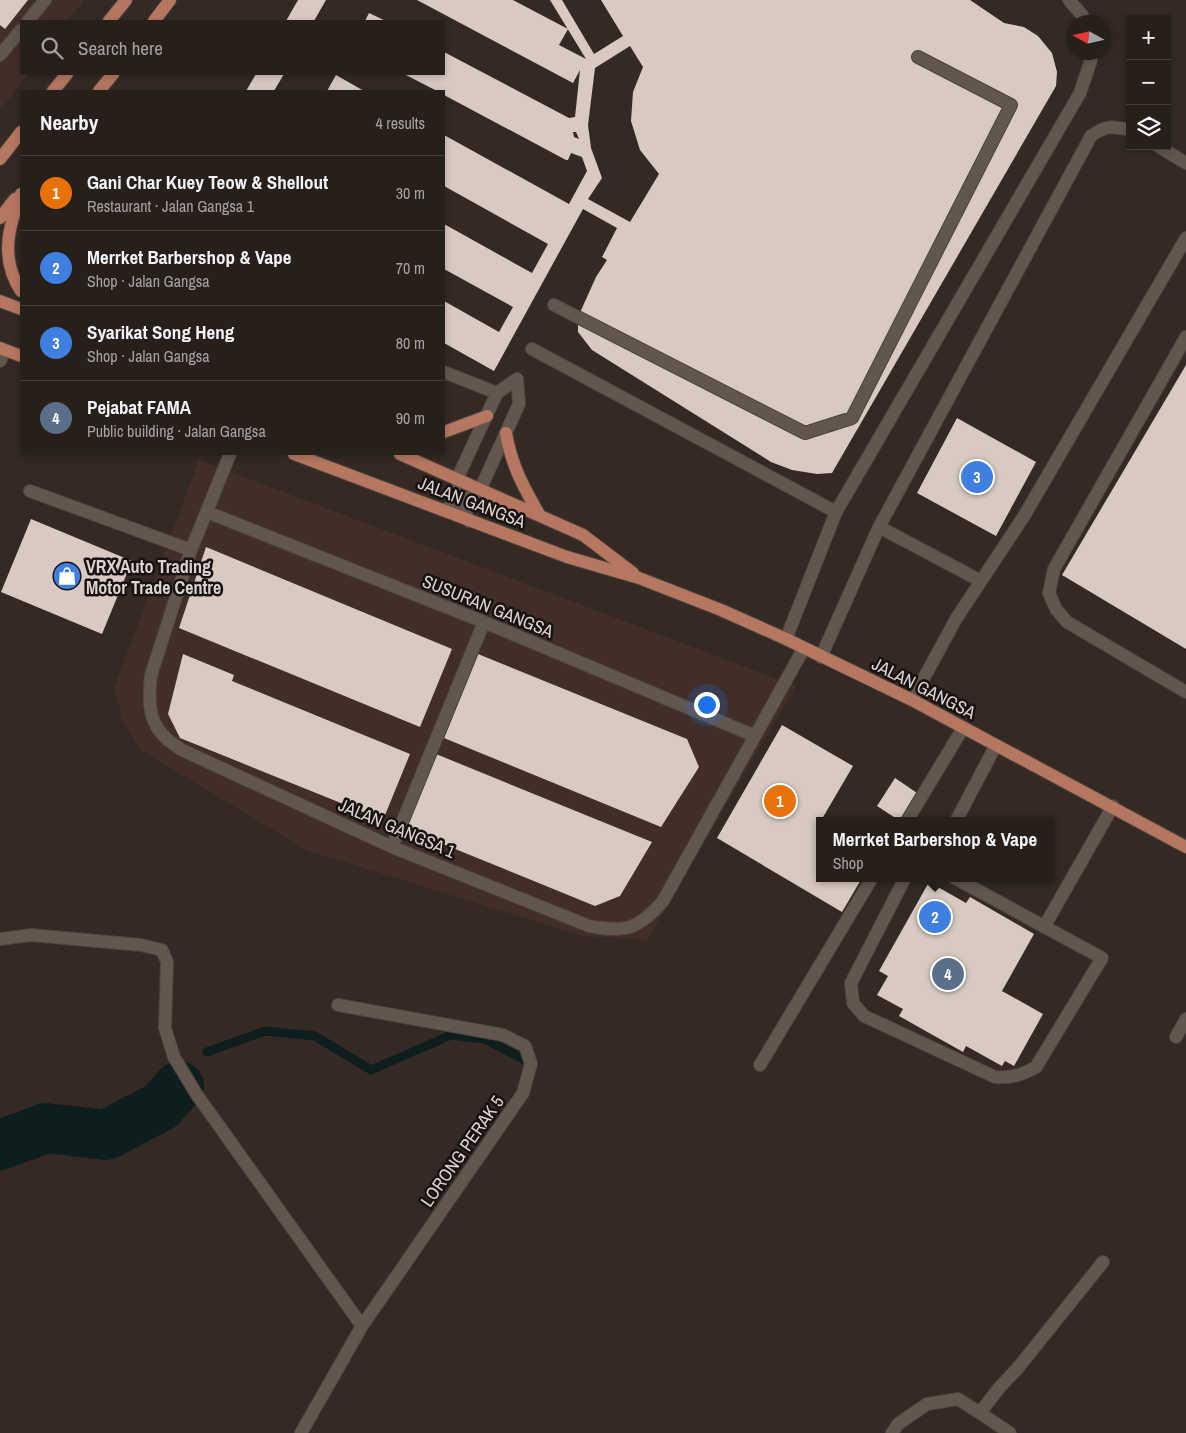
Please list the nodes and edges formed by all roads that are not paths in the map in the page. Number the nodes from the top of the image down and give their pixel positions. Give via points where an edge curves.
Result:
1 (45, 0) edge
2 (126, 0) edge
3 (170, 0) edge
4 (1069, 0) edge
5 (1082, 15) edge
6 (29, 20) edge
7 (110, 20) edge
8 (155, 20) edge
9 (20, 31) edge
10 (2, 48) edge
11 (918, 57) dead end
12 (1091, 60) edge
13 (66, 75) edge
14 (112, 75) edge
15 (54, 90) edge
16 (100, 90) edge
17 (1126, 129) edge
18 (20, 133) edge
19 (1165, 150) edge
20 (0, 159) edge
21 (1186, 163) edge
22 (20, 194) edge
23 (20, 196) edge
24 (0, 218) edge
25 (1186, 238) edge
26 (20, 289) edge
27 (0, 301) edge
28 (554, 305) dead end
29 (20, 309) edge
30 (1186, 338) edge
31 (532, 349) dead end
32 (1, 353) edge
33 (20, 356) edge
34 (445, 372) edge
35 (497, 393) junction
36 (486, 416) junction
37 (445, 432) edge
38 (506, 433) junction
39 (230, 455) edge
40 (297, 455) edge
41 (402, 455) edge
42 (457, 479) junction
43 (480, 490) junction
44 (30, 491) dead end
45 (461, 502) junction
46 (443, 510) junction
47 (207, 512) junction
48 (836, 512) junction
49 (540, 516) junction
50 (469, 521) junction
51 (879, 527) junction
52 (191, 550) junction
53 (639, 578) junction
54 (981, 581) junction
55 (484, 622) junction
56 (786, 639) junction
57 (804, 648) junction
58 (821, 656) junction
59 (1186, 692) edge
60 (912, 700) junction
61 (963, 728) junction
62 (754, 736) junction
63 (996, 745) junction
64 (1113, 806) junction
65 (909, 817) edge
66 (958, 817) edge
67 (392, 847) junction
68 (1186, 847) edge
69 (870, 882) edge
70 (903, 882) edge
71 (962, 882) edge
72 (1044, 927) junction
73 (0, 939) edge
74 (338, 1005) dead end
75 (1186, 1018) edge
76 (1176, 1037) dead end
77 (760, 1065) dead end
78 (1103, 1262) dead end
79 (362, 1326) junction
80 (980, 1413) junction
81 (301, 1433) edge
82 (892, 1433) edge
83 (1010, 1433) edge

1 - 6 street
2 - 7 main road
3 - 8 main road
4 - 5 street
9 - 10 street
11 - 28 street via 1010,105 852,418 805,433
12 - 48 street via 1080,93
13 - 15 main road
14 - 16 main road
17 - 51 street via 1102,129 1091,136
18 - 20 main road
19 - 21 street
22 - 24 main road
23 - 26 main road via 8,228 5,248 7,265
25 - 54 street
27 - 29 main road
30 - 59 street via 1054,569 1049,594 1067,622
31 - 48 street
32 - 33 main road
34 - 35 street
35 - 36 street
35 - 38 street via 517,379 519,404
36 - 37 main road
36 - 42 street
38 - 43 street
38 - 49 main road via 510,458
39 - 47 street, JALAN GANGSA 1
40 - 46 main road, JALAN GANGSA
41 - 42 main road, JALAN GANGSA
42 - 43 main road, JALAN GANGSA
42 - 45 street
43 - 45 street
43 - 49 main road, JALAN GANGSA
44 - 52 street
45 - 46 street
45 - 50 street
46 - 50 main road, JALAN GANGSA
47 - 52 street, JALAN GANGSA 1
47 - 55 street, SUSURAN GANGSA
48 - 56 street
49 - 53 main road, JALAN GANGSA via 584,535
50 - 53 main road, JALAN GANGSA via 567,557
51 - 54 street
51 - 58 street
52 - 67 street, JALAN GANGSA 1 via 151,675 148,696 152,717 162,734 182,750
53 - 56 main road, JALAN GANGSA
54 - 60 street via 956,619
55 - 62 street, SUSURAN GANGSA
55 - 67 street
56 - 57 main road, JALAN GANGSA
57 - 58 main road, JALAN GANGSA
57 - 62 street, JALAN GANGSA 1
58 - 60 main road, JALAN GANGSA
60 - 61 main road, JALAN GANGSA
61 - 63 main road, JALAN GANGSA
61 - 65 street
62 - 67 street, JALAN GANGSA 1 via 663,900 648,918 632,927 610,930 590,926
63 - 64 main road, JALAN GANGSA
63 - 66 street
64 - 68 main road, JALAN GANGSA
64 - 72 street
69 - 77 street
70 - 72 street via 851,983 853,1003 864,1016 995,1077 1023,1075 1036,1067 1102,958
71 - 72 street
73 - 79 street via 31,935 141,945 162,950 168,962 165,1028 174,1058
74 - 79 street, LORONG PERAK 5 via 503,1035 525,1046 532,1064 523,1093
75 - 76 street
78 - 80 street
79 - 81 street, LORONG PERAK 5
80 - 82 street via 958,1399 927,1404 898,1424
80 - 83 street

